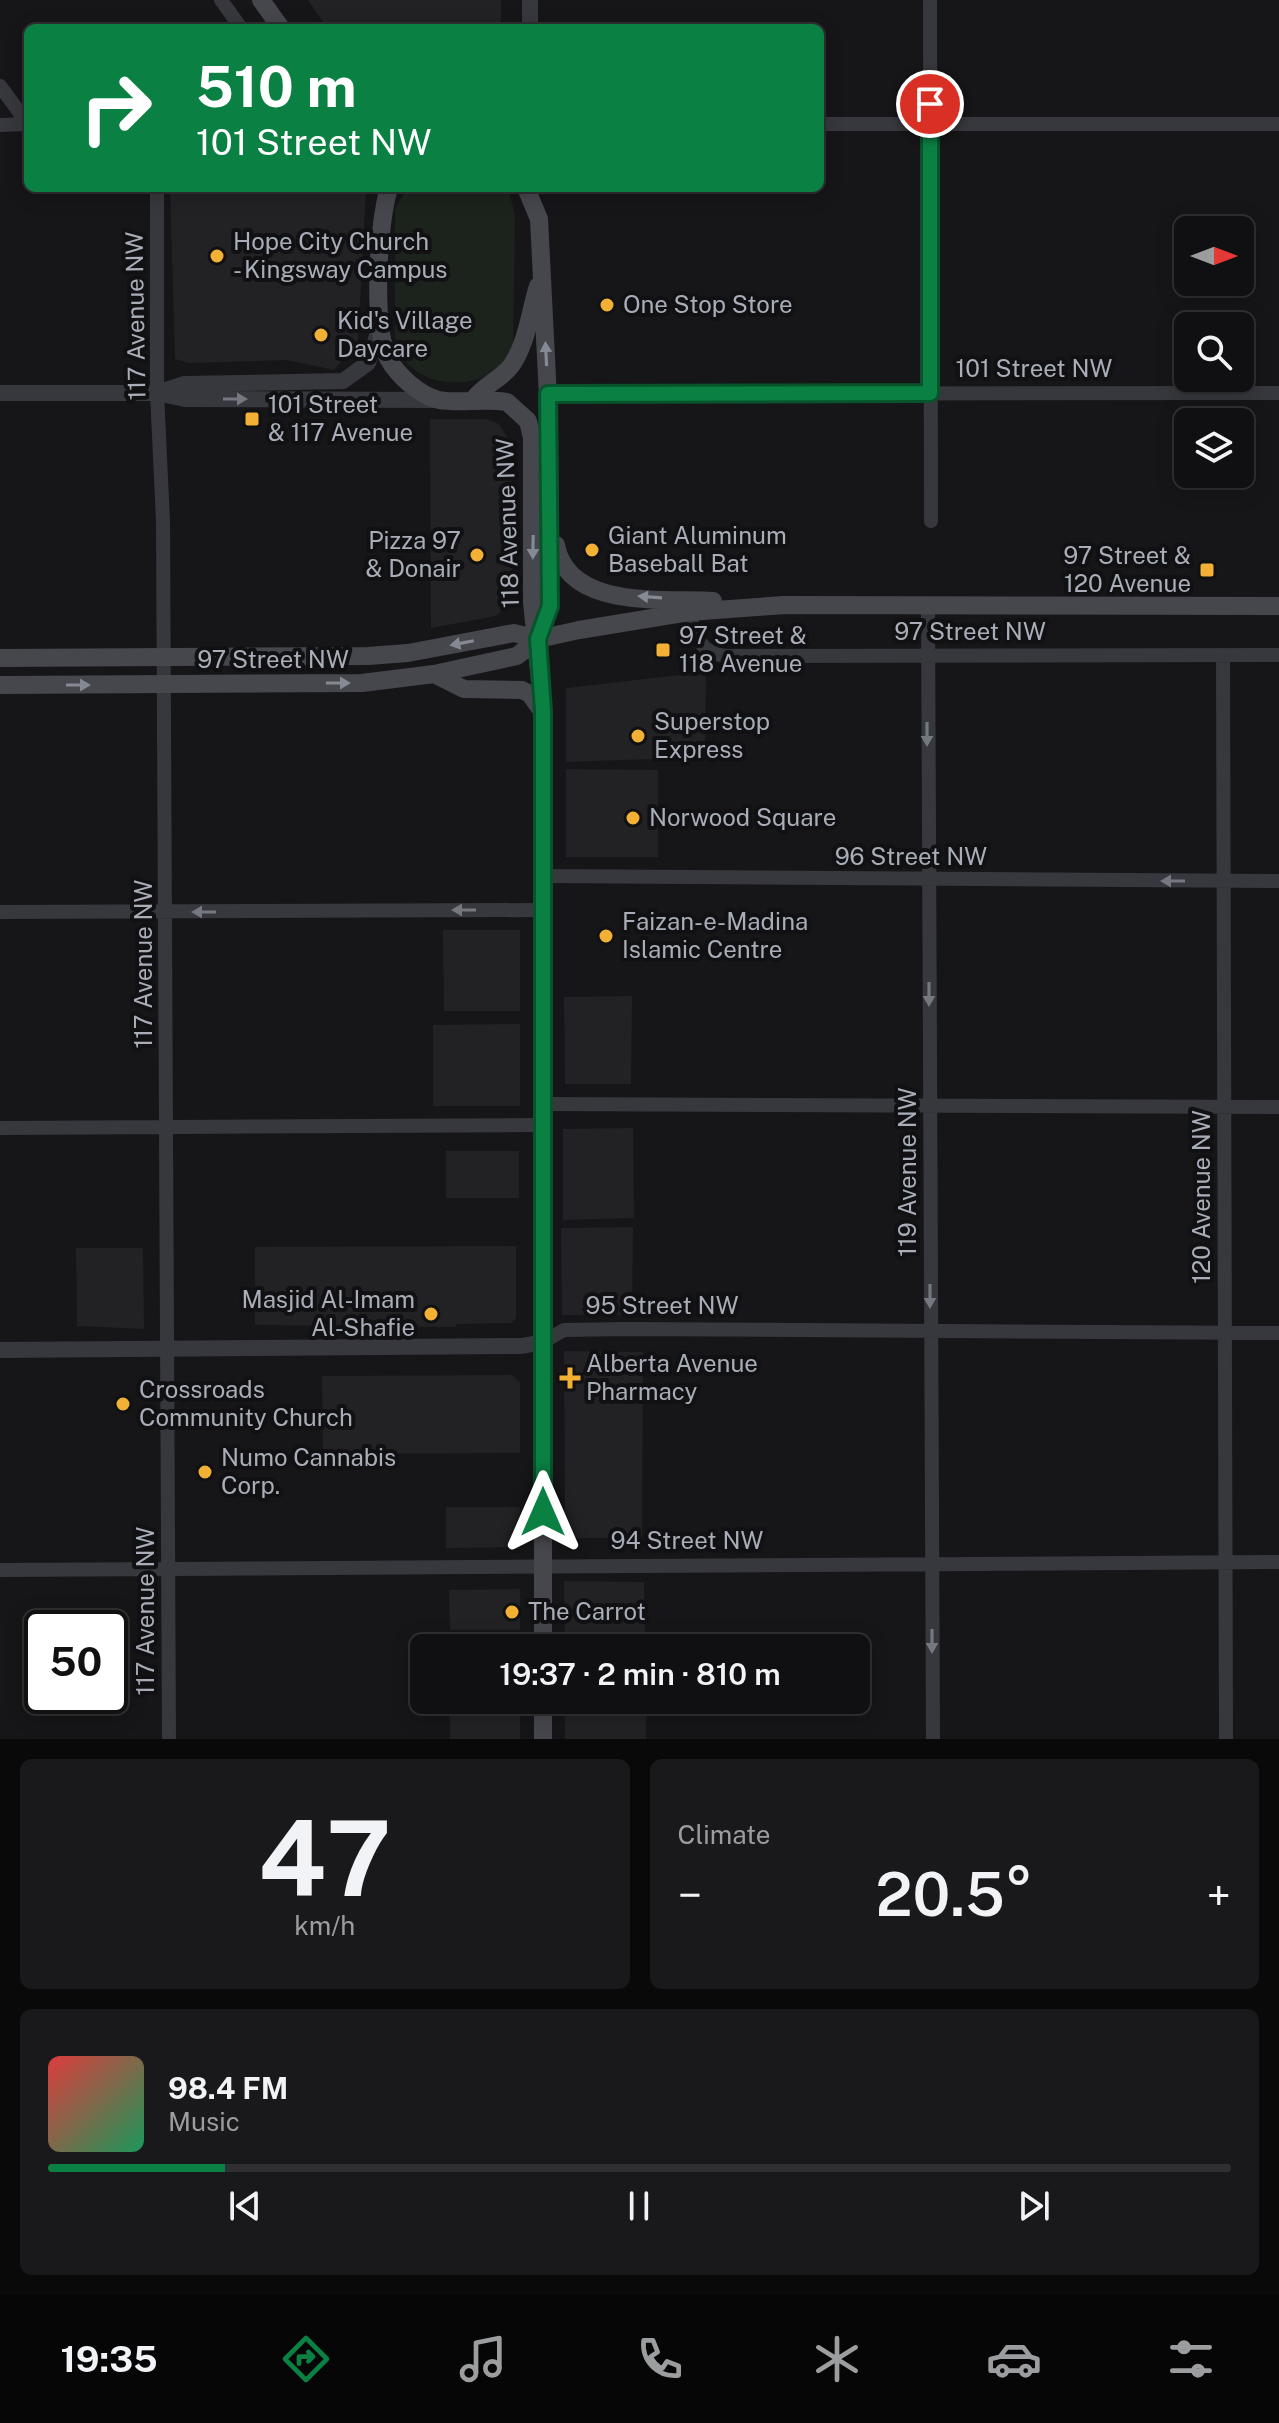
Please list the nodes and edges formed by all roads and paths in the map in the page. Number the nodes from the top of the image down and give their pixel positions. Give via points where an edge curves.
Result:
1 (221, 0) edge
2 (261, 0) edge
3 (530, 0) edge
4 (930, 0) edge
5 (238, 24) edge
6 (275, 24) edge
7 (530, 24) edge
8 (0, 86) edge
9 (24, 119) edge
10 (24, 124) edge
11 (824, 124) edge
12 (930, 124) junction
13 (1279, 124) edge
14 (0, 125) edge
15 (157, 192) edge
16 (376, 192) edge
17 (388, 192) edge
18 (528, 192) edge
19 (538, 192) edge
20 (539, 219) junction
21 (380, 223) junction
22 (541, 273) junction
23 (381, 321) junction
24 (0, 393) edge
25 (157, 393) junction
26 (930, 393) junction
27 (1279, 393) edge
28 (548, 394) junction
29 (438, 400) junction
30 (473, 400) junction
31 (551, 516) junction
32 (931, 521) dead end
33 (784, 605) junction
34 (928, 605) junction
35 (1279, 606) edge
36 (689, 612) junction
37 (538, 639) junction
38 (1223, 655) junction
39 (1279, 655) edge
40 (927, 656) junction
41 (163, 657) junction
42 (0, 658) edge
43 (434, 674) junction
44 (164, 684) junction
45 (0, 685) edge
46 (543, 711) junction
47 (542, 876) junction
48 (934, 879) junction
49 (1224, 881) junction
50 (1279, 881) edge
51 (542, 910) junction
52 (0, 912) edge
53 (165, 912) junction
54 (543, 1104) junction
55 (929, 1106) junction
56 (1224, 1106) junction
57 (1279, 1107) edge
58 (543, 1125) junction
59 (0, 1128) edge
60 (167, 1128) junction
61 (930, 1330) junction
62 (1225, 1333) junction
63 (1279, 1333) edge
64 (543, 1342) junction
65 (168, 1349) junction
66 (0, 1350) edge
67 (1226, 1562) junction
68 (1279, 1562) edge
69 (931, 1563) junction
70 (543, 1565) junction
71 (168, 1569) junction
72 (0, 1570) edge
73 (543, 1634) edge
74 (543, 1714) edge
75 (169, 1739) edge
76 (543, 1739) edge
77 (933, 1739) edge
78 (1226, 1739) edge

1 - 5 street
2 - 6 main road
3 - 7 street
4 - 12 street
8 - 9 street
10 - 14 street
11 - 12 street
12 - 13 street
12 - 26 street
15 - 25 street, 117 Avenue NW
16 - 21 main road
17 - 21 main road
18 - 20 main road
19 - 20 street, 118 Avenue NW
20 - 22 main road, 118 Avenue NW
21 - 23 main road
28 -> 22 main road, 118 Avenue NW
22 - 30 main road via 518,355
23 - 25 street via 371,357 362,370 343,381 184,384
23 - 29 main road via 383,341 396,369
24 - 25 street
25 -> 29 street via 185,399
25 - 41 street, 117 Avenue NW
26 - 27 street, 101 Street NW
26 - 28 street, 101 Street NW
26 - 32 street
28 - 31 main road, 118 Avenue NW
29 - 30 main road, 118 Avenue NW
30 -> 37 main road, 118 Avenue NW via 507,402 528,421 532,602
33 -> 31 main road via 593,589 565,571
31 - 37 main road, 118 Avenue NW via 550,606
33 - 34 main road, 97 Street NW
33 - 36 main road, 97 Street NW
34 - 35 main road, 97 Street NW
34 - 40 street, 119 Avenue NW
36 - 37 main road, 97 Street NW
36 - 40 street, 97 Street NW via 700,645 709,653
37 -> 41 main road, 97 Street NW via 514,633 368,656
37 - 43 main road, 97 Street NW via 517,656
37 - 46 main road, 118 Avenue NW
38 - 39 street, 97 Street NW
38 - 40 street, 97 Street NW
38 - 49 street, 120 Avenue NW
40 -> 48 street, 119 Avenue NW
41 - 42 main road, 97 Street NW
41 - 44 street, 117 Avenue NW
44 -> 43 main road, 97 Street NW via 362,683
43 - 46 main road via 464,689 522,690
45 -> 44 main road, 97 Street NW
44 - 53 street, 117 Avenue NW
46 - 47 main road, 118 Avenue NW
47 - 48 street, 96 Street NW
47 - 51 main road, 118 Avenue NW
49 -> 48 street, 96 Street NW
48 -> 55 street, 119 Avenue NW
49 - 50 street, 96 Street NW
49 - 56 street, 120 Avenue NW
51 -> 53 street
51 - 54 main road, 118 Avenue NW
52 - 53 street
53 - 60 street, 117 Avenue NW
54 - 55 street
54 - 58 main road, 118 Avenue NW
55 - 56 street
55 -> 61 street, 119 Avenue NW
56 - 57 street
56 - 62 street, 120 Avenue NW
58 - 60 street
58 - 64 main road, 118 Avenue NW
59 - 60 street
60 - 65 street, 117 Avenue NW
61 - 62 street, 95 Street NW
61 - 64 street, 95 Street NW via 564,1330
61 - 69 street, 119 Avenue NW
62 - 63 street, 95 Street NW
62 - 67 street, 120 Avenue NW
64 - 65 street, 95 Street NW
64 - 70 main road, 118 Avenue NW
65 - 66 street, 95 Street NW
65 - 71 street, 117 Avenue NW
67 - 68 street, 94 Street NW
67 - 69 street, 94 Street NW
67 - 78 street, 120 Avenue NW
69 - 70 street, 94 Street NW
69 -> 77 street, 119 Avenue NW
70 - 71 street, 94 Street NW
70 - 73 main road, 118 Avenue NW
71 - 72 street, 94 Street NW
71 - 75 street, 117 Avenue NW
74 - 76 main road

